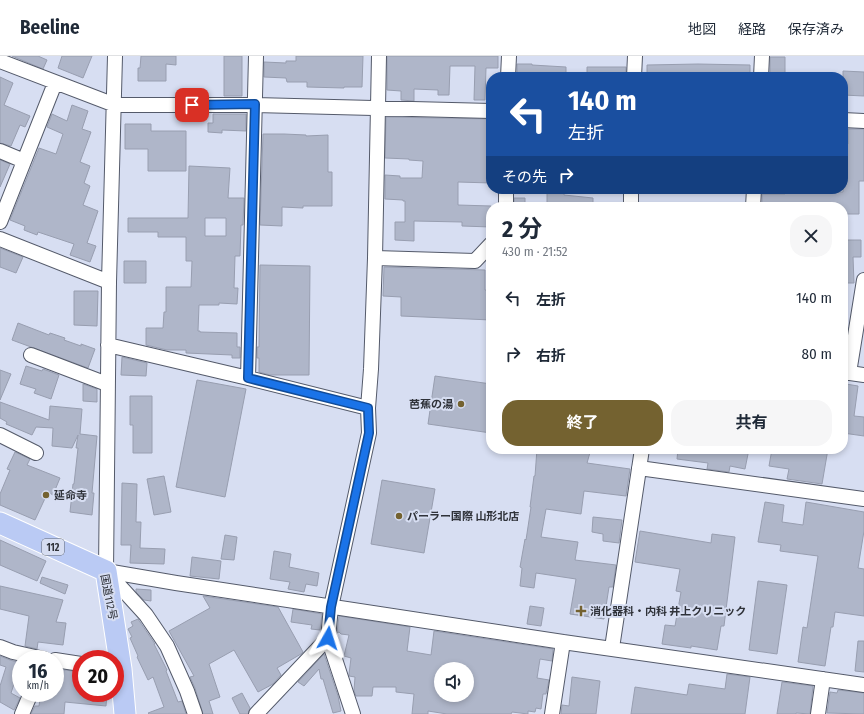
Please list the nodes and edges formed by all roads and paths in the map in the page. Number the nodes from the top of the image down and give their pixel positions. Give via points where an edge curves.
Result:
1 (115, 56) edge
2 (256, 56) edge
3 (379, 56) edge
4 (509, 56) edge
5 (635, 56) edge
6 (762, 56) edge
7 (0, 61) edge
8 (508, 72) edge
9 (634, 72) edge
10 (761, 72) edge
11 (55, 83) junction
12 (255, 104) junction
13 (115, 105) junction
14 (378, 107) junction
15 (486, 111) edge
16 (848, 120) edge
17 (864, 121) edge
18 (0, 151) edge
19 (24, 161) junction
20 (0, 222) edge
21 (0, 239) edge
22 (486, 250) edge
23 (375, 258) junction
24 (864, 280) edge
25 (108, 282) junction
26 (108, 345) junction
27 (31, 355) dead end
28 (848, 362) edge
29 (848, 372) edge
30 (864, 375) edge
31 (248, 378) junction
32 (107, 384) junction
33 (368, 408) junction
34 (0, 435) edge
35 (36, 453) dead end
36 (641, 454) edge
37 (639, 468) junction
38 (864, 499) edge
39 (0, 523) edge
40 (106, 571) junction
41 (331, 607) junction
42 (328, 638) junction
43 (563, 642) junction
44 (0, 647) edge
45 (612, 648) junction
46 (116, 650) edge
47 (12, 652) edge
48 (823, 679) junction
49 (864, 685) edge
50 (27, 702) edge
51 (123, 702) edge
52 (22, 714) edge
53 (125, 714) edge
54 (195, 714) edge
55 (256, 714) edge
56 (353, 714) edge
57 (552, 714) edge
58 (818, 714) edge

1 - 13 street
2 - 12 street
3 - 14 street
4 - 8 street
5 - 9 street
6 - 10 street
7 - 11 street
11 - 13 street
11 - 19 street
12 - 13 street
12 - 14 street
12 - 31 street
13 - 25 street
14 - 15 street
14 - 23 street
16 - 17 street
18 - 19 street
19 - 20 street
21 - 25 street
22 - 23 street via 475,262
23 - 33 street
24 - 28 street
25 - 26 street
26 - 31 street
26 - 32 street
27 - 32 street
29 - 30 street
31 - 33 street
32 - 40 street
33 - 41 street via 369,433
34 - 35 street
36 - 37 street
37 - 38 street
37 - 45 street
39 - 40 highway, 国道112号 / 112
40 - 41 street
40 - 46 highway, 国道112号
40 - 54 street via 146,615 167,646
41 - 42 street
41 - 43 street
42 - 55 street
42 - 56 street
43 - 45 street
43 - 57 street
44 - 47 street
45 - 48 street
48 - 49 street
48 - 58 street
50 - 52 street
51 - 53 highway, 国道112号

